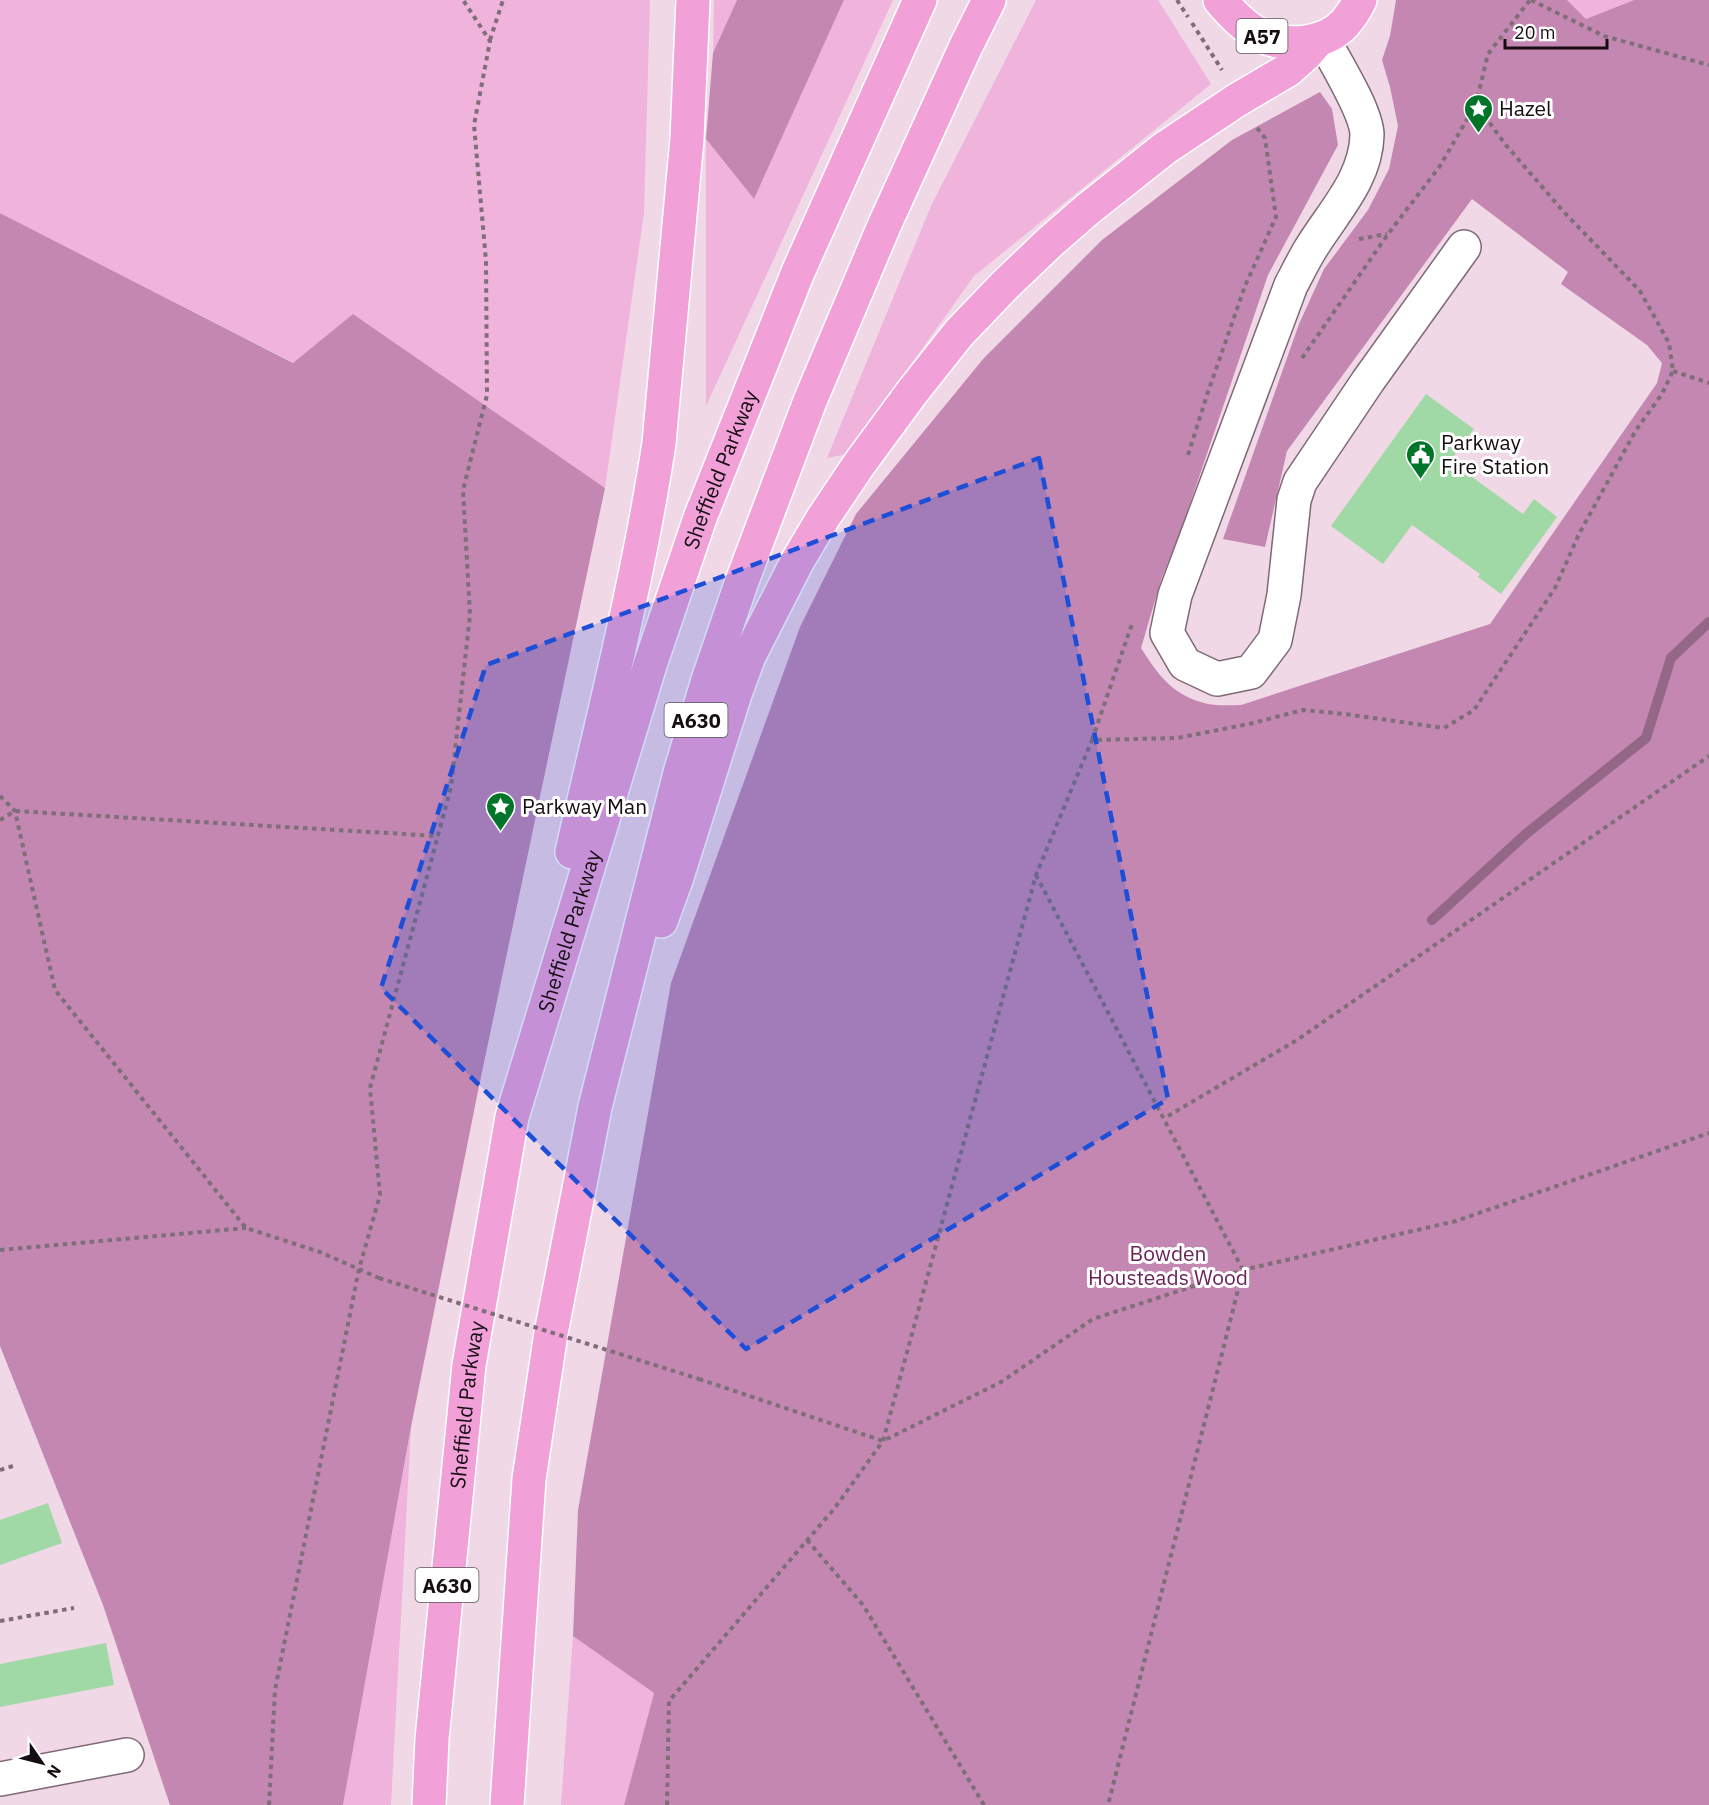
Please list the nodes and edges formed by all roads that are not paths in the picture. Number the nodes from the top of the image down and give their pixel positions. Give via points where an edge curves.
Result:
1 (693, 0) edge
2 (920, 0) edge
3 (989, 0) edge
4 (1220, 0) edge
5 (1360, 0) edge
6 (1320, 40) junction
7 (1464, 247) dead end
8 (595, 1107) junction
9 (512, 1117) junction
10 (127, 1755) dead end
11 (0, 1779) edge
12 (429, 1805) edge
13 (507, 1805) edge

1 - 9 highway via 687,139 659,442 634,582
2 - 9 highway, Sheffield Parkway / A630 via 798,272 700,518 650,665
3 - 8 highway, A630 via 843,320 742,581 680,773
4 - 6 highway, A57 via 1260,35 1287,42
5 - 6 highway via 1344,24
6 - 7 lane via 1358,103 1367,133 1361,167 1291,285 1175,595 1167,633 1185,664 1217,679 1251,672 1275,640 1294,500 1300,482
6 - 8 highway via 1288,70 1165,148 1088,209 1005,285 959,333 823,518 749,656 677,877
8 - 13 highway, A630 via 551,1333 529,1479
9 - 12 highway, Sheffield Parkway / A630 via 469,1365 433,1727
10 - 11 lane

